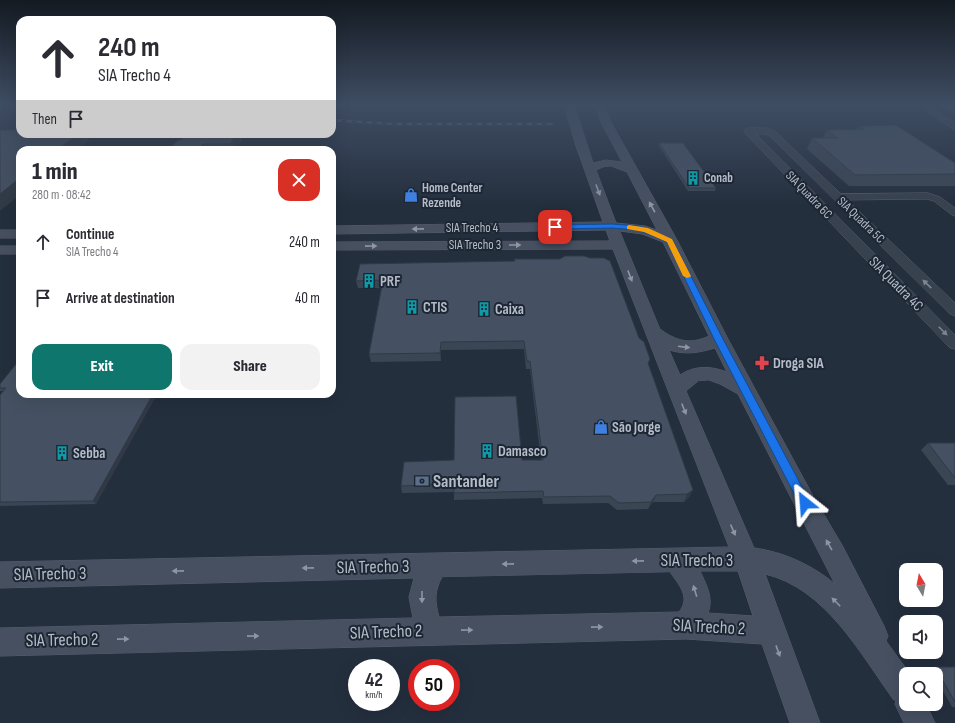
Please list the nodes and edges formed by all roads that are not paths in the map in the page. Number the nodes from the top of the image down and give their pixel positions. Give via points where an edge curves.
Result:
1 (578, 138) edge
2 (615, 138) edge
3 (754, 138) edge
4 (777, 138) edge
5 (581, 146) junction
6 (620, 146) junction
7 (590, 169) junction
8 (632, 170) junction
9 (788, 173) junction
10 (813, 174) junction
11 (797, 182) junction
12 (823, 183) junction
13 (837, 197) junction
14 (955, 213) edge
15 (837, 223) joint
16 (571, 227) junction
17 (452, 228) junction
18 (336, 230) edge
19 (0, 234) edge
20 (16, 234) edge
21 (16, 235) edge
22 (615, 236) junction
23 (670, 240) junction
24 (0, 241) edge
25 (576, 244) junction
26 (447, 245) junction
27 (336, 246) edge
28 (0, 250) edge
29 (16, 250) edge
30 (955, 311) edge
31 (652, 331) junction
32 (719, 339) junction
33 (955, 344) edge
34 (745, 389) junction
35 (676, 390) junction
36 (676, 560) junction
37 (747, 560) junction
38 (435, 566) junction
39 (0, 575) edge
40 (686, 624) junction
41 (430, 630) junction
42 (771, 631) junction
43 (0, 642) edge
44 (899, 683) edge
45 (899, 686) edge
46 (914, 711) edge
47 (805, 723) edge
48 (920, 723) edge

1 - 5 main road
2 - 6 main road
3 - 9 street, SIA Quadra 6C
4 - 10 street, SIA Quadra 5C
5 - 6 main road via 597,153 614,153
5 - 7 main road
6 - 8 main road
7 - 8 main road via 607,163 620,164
7 -> 22 main road
23 -> 8 main road
9 - 10 street
9 - 11 street, SIA Quadra 6C
10 - 12 street, SIA Quadra 5C
11 - 12 street via 807,180
11 - 15 street, SIA Quadra 6C
12 - 13 street, SIA Quadra 5C
13 - 14 street via 932,197
30 -> 13 street, SIA Quadra 5C
15 -> 33 street, SIA Quadra 4C
16 - 17 main road, SIA Trecho 4
16 - 22 main road, SIA Trecho 4
16 - 25 main road via 578,235
17 -> 18 main road, SIA Trecho 4
17 - 26 main road via 444,236
19 - 20 main road
21 - 24 main road
22 - 23 main road via 646,230
22 - 25 main road, SIA Trecho 3
22 -> 31 main road
23 - 32 main road
26 -> 25 main road, SIA Trecho 3
27 -> 26 main road, SIA Trecho 3
28 - 29 main road
31 -> 32 main road via 661,339 683,348 696,348
31 - 35 main road
32 - 34 main road
34 - 35 main road via 716,374 703,373 682,380
44 -> 34 main road
35 -> 37 main road
36 - 37 main road, SIA Trecho 3
36 -> 38 main road, SIA Trecho 3
40 -> 36 main road via 696,609 697,593
37 - 42 main road
45 -> 37 main road, SIA Trecho 3 via 843,609 822,588 798,572
38 -> 39 main road, SIA Trecho 3
38 -> 41 main road via 425,581 421,594 423,611
41 -> 40 main road, SIA Trecho 2
40 - 42 main road, SIA Trecho 2
43 -> 41 main road, SIA Trecho 2
42 -> 47 main road
46 - 48 main road

